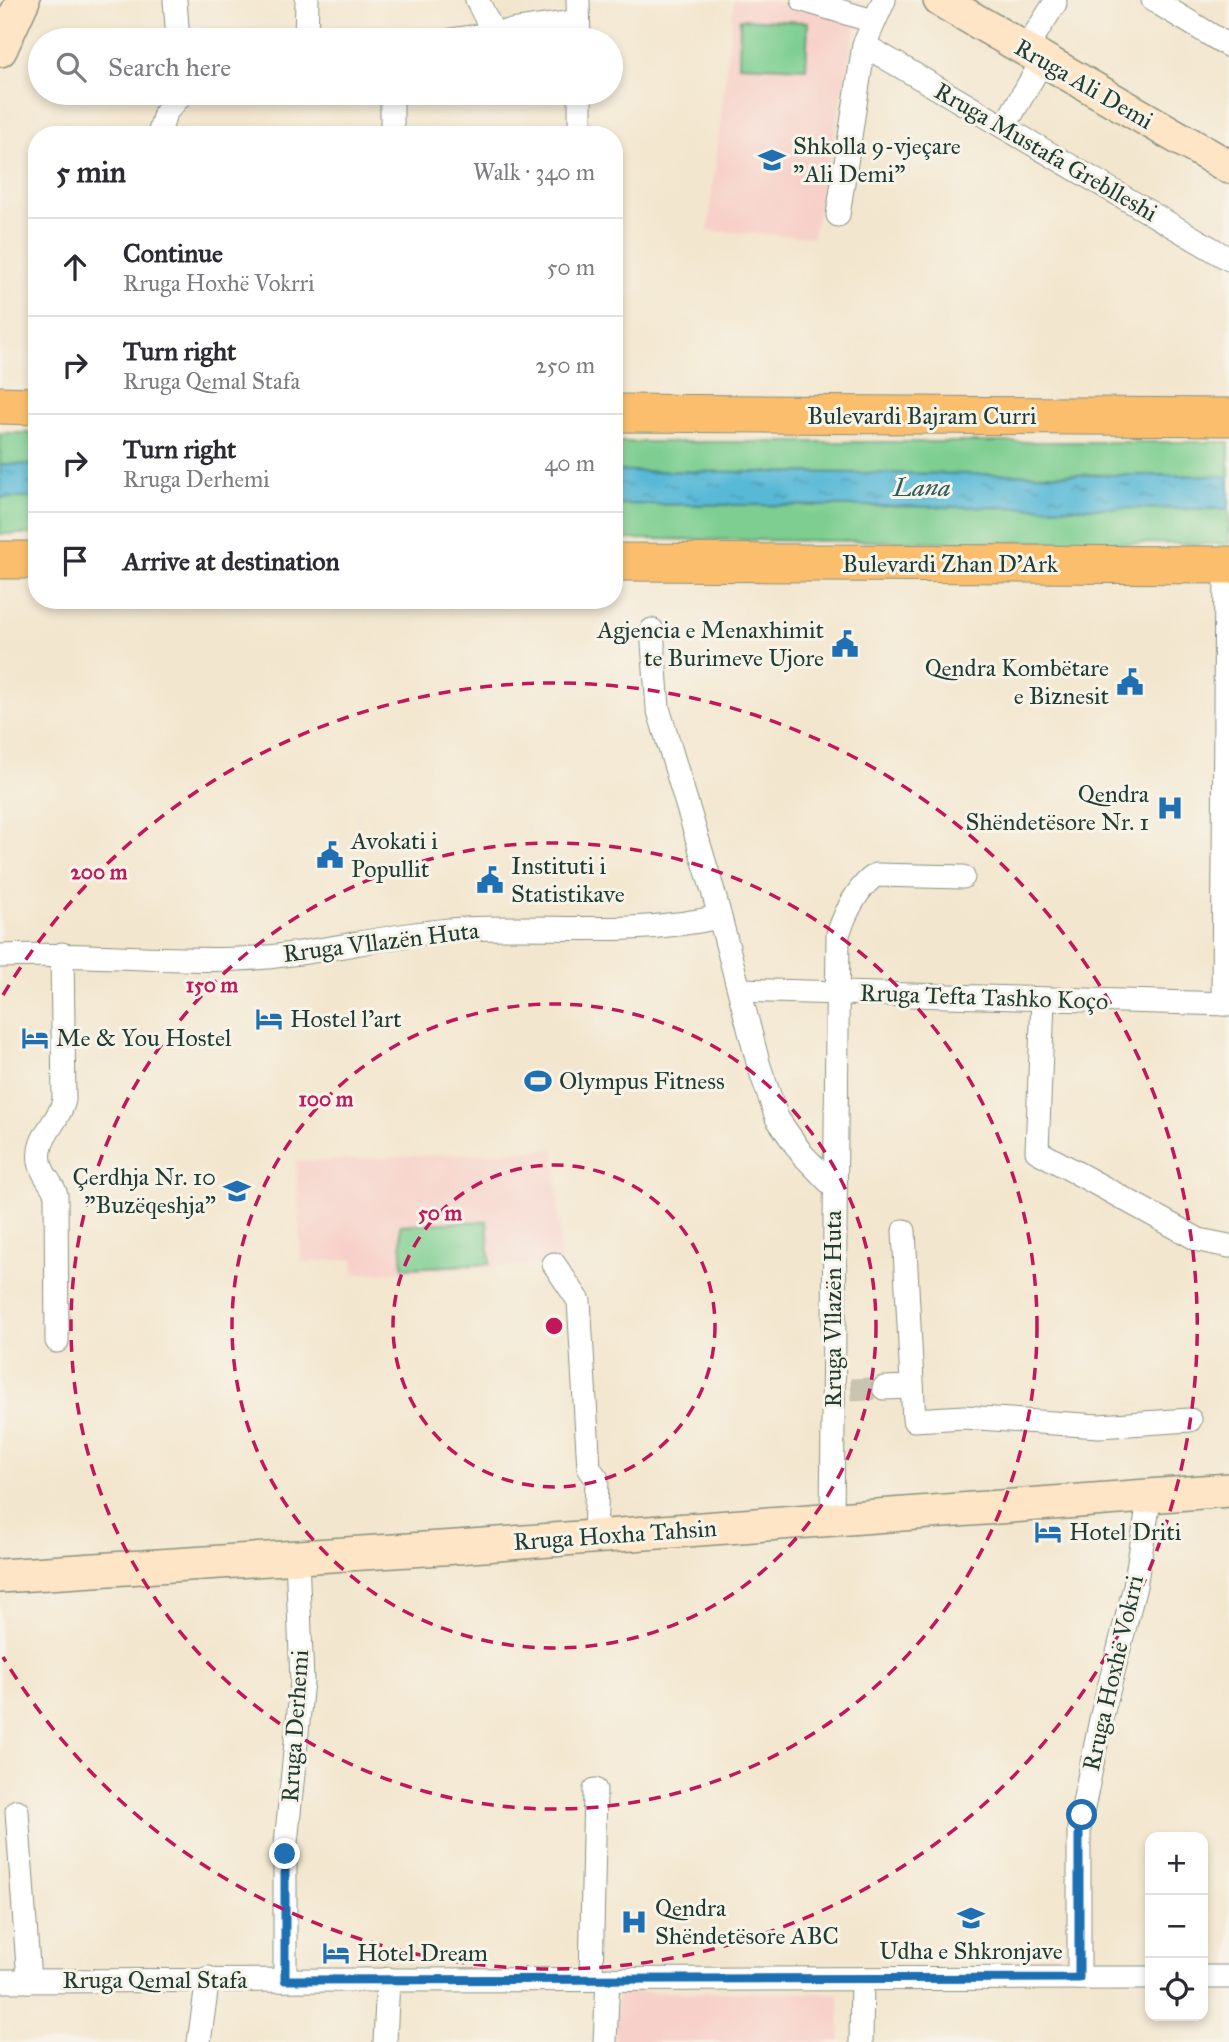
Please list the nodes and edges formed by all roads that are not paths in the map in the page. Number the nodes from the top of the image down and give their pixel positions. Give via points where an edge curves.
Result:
1 (23, 0) edge
2 (175, 0) edge
3 (307, 0) edge
4 (477, 0) edge
5 (803, 0) edge
6 (884, 0) edge
7 (940, 0) edge
8 (1153, 0) edge
9 (1055, 3) dead end
10 (578, 20) edge
11 (873, 21) junction
12 (177, 28) edge
13 (306, 28) edge
14 (491, 28) edge
15 (530, 28) edge
16 (864, 45) junction
17 (1229, 46) edge
18 (0, 50) edge
19 (1034, 55) junction
20 (175, 105) edge
21 (392, 105) edge
22 (580, 105) edge
23 (162, 124) edge
24 (392, 126) edge
25 (580, 126) edge
26 (1004, 127) junction
27 (1229, 167) edge
28 (838, 215) dead end
29 (1229, 259) edge
30 (0, 405) edge
31 (28, 405) edge
32 (623, 413) edge
33 (1229, 417) edge
34 (0, 560) edge
35 (28, 560) edge
36 (623, 562) edge
37 (1228, 565) edge
38 (652, 630) dead end
39 (963, 877) dead end
40 (719, 917) junction
41 (62, 954) junction
42 (0, 957) edge
43 (740, 990) junction
44 (836, 993) junction
45 (1042, 999) junction
46 (1226, 1004) edge
47 (834, 1187) junction
48 (904, 1231) dead end
49 (1229, 1246) edge
50 (554, 1264) dead end
51 (57, 1341) dead end
52 (912, 1387) junction
53 (884, 1388) tunnel mouth
54 (1190, 1420) dead end
55 (1229, 1490) edge
56 (1150, 1495) junction
57 (832, 1520) junction
58 (596, 1536) junction
59 (298, 1557) junction
60 (0, 1576) edge
61 (595, 1790) dead end
62 (17, 1811) dead end
63 (1229, 1977) edge
64 (208, 1978) junction
65 (1079, 1978) junction
66 (1145, 1978) edge
67 (1208, 1978) edge
68 (388, 1979) junction
69 (600, 1979) junction
70 (862, 1979) junction
71 (285, 1980) junction
72 (0, 1981) edge
73 (29, 1981) junction
74 (199, 2042) edge
75 (385, 2042) edge
76 (606, 2042) edge
77 (861, 2042) edge

1 - 18 main road
2 - 12 street
3 - 13 street
4 - 14 street
5 - 11 street
6 - 11 street
7 - 19 main road, Rruga Ali Demi
8 - 17 street
9 - 19 street
10 - 15 street
11 - 16 street
16 - 26 street, Rruga Mustafa Greblleshi
16 - 28 street
19 - 26 street
19 - 27 main road, Rruga Ali Demi
20 - 23 street
21 - 24 street
22 - 25 street
26 - 29 street, Rruga Mustafa Greblleshi
30 - 31 main road
32 - 33 main road, Bulevardi Bajram Curri
34 - 35 main road
36 - 37 main road, Bulevardi Zhan D'Ark
37 - 46 street
38 - 40 street, Rruga Vllazën Huta via 658,708
39 - 44 street via 876,876 868,880 838,934
40 - 41 street, Rruga Vllazën Huta via 649,927 461,929 240,959
40 - 43 street, Rruga Vllazën Huta
41 - 42 street, Rruga Vllazën Huta
41 - 51 street via 64,1100 46,1131 40,1158 56,1195
43 - 44 street, Rruga Tefta Tashko Koço
43 - 47 street, Rruga Vllazën Huta via 777,1118 802,1154
44 - 45 street, Rruga Tefta Tashko Koço
44 - 47 street
45 - 46 street, Rruga Tefta Tashko Koço
45 - 49 street via 1037,1151 1199,1240
47 - 57 street, Rruga Vllazën Huta via 842,1391
48 - 52 street
50 - 58 street via 579,1301 589,1468 597,1479
52 - 53 street
52 - 54 street via 914,1420 964,1417 1100,1426
55 - 56 main road, Rruga Hoxha Tahsin
56 - 57 main road, Rruga Hoxha Tahsin
56 - 65 street, Rruga Hoxhë Vokrri via 1135,1586 1079,1828
57 - 58 main road, Rruga Hoxha Tahsin
58 - 59 main road, Rruga Hoxha Tahsin
59 - 60 main road, Rruga Hoxha Tahsin
59 - 71 street, Rruga Derhemi via 302,1681 285,1854
61 - 69 street
62 - 73 street
63 - 67 street
64 - 71 street, Rruga Qemal Stafa
64 - 73 street, Rruga Qemal Stafa
64 - 74 street
65 - 66 street, Rruga Qemal Stafa
65 - 70 street, Rruga Qemal Stafa
68 - 69 street, Rruga Qemal Stafa
68 - 71 street, Rruga Qemal Stafa
68 - 75 street
69 - 70 street, Rruga Qemal Stafa
69 - 76 street
70 - 77 street
72 - 73 street, Rruga Qemal Stafa

